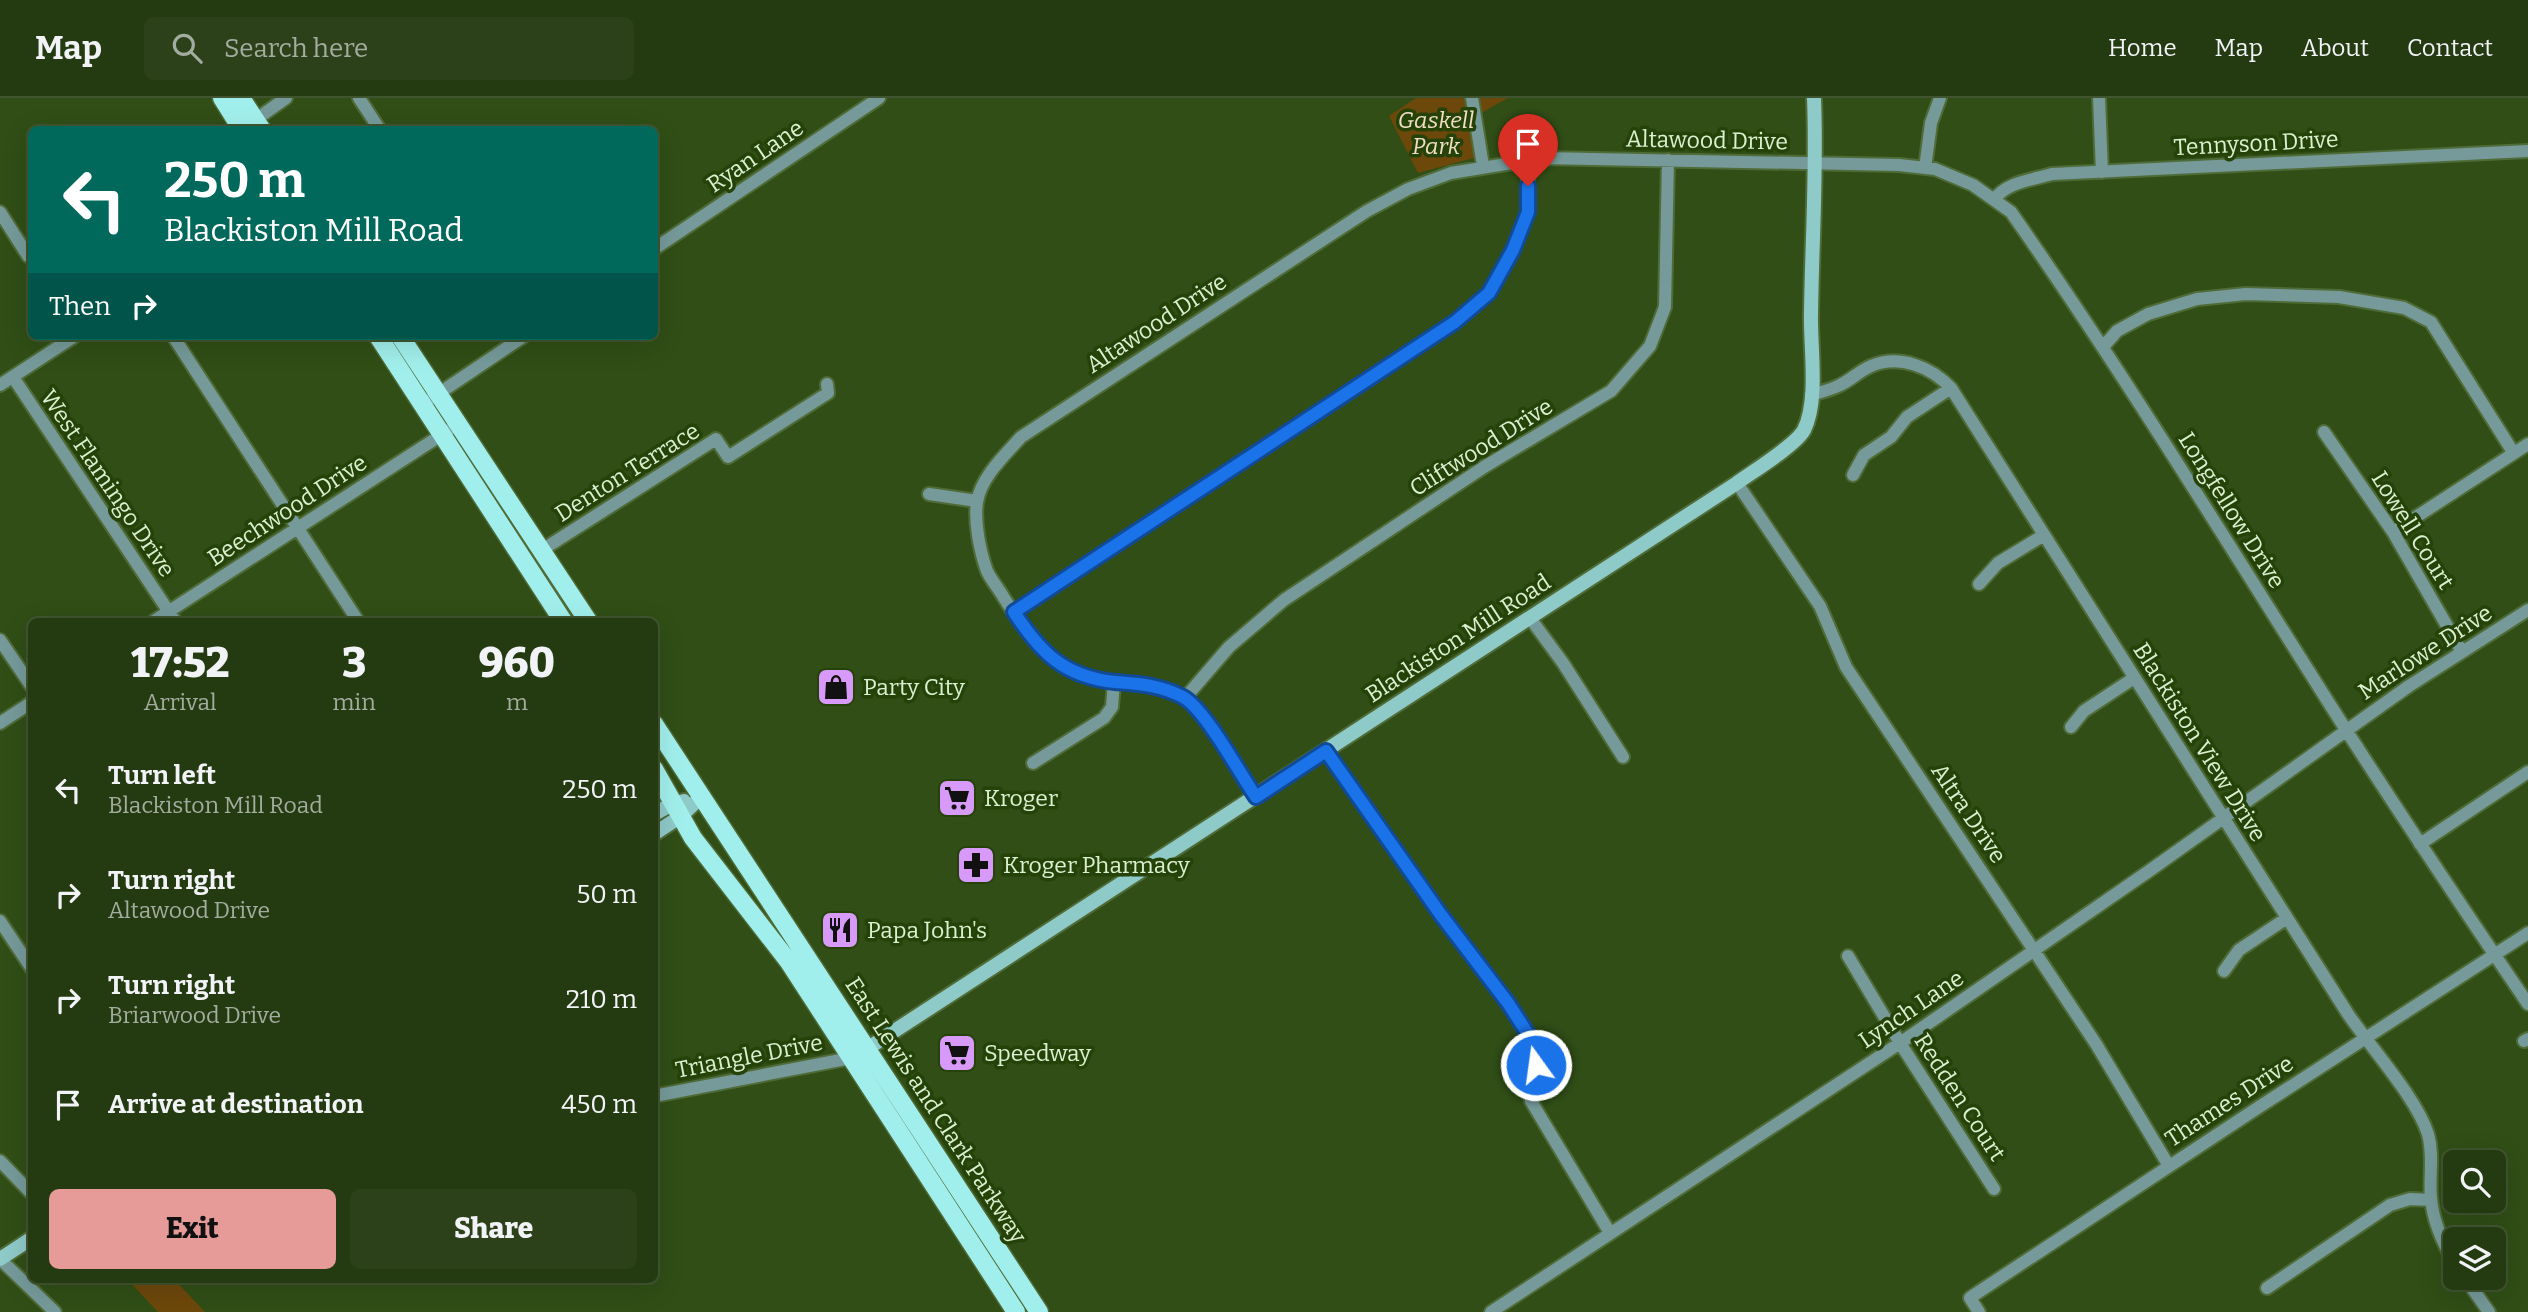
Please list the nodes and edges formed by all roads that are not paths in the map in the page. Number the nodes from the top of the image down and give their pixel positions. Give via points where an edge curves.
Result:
1 (222, 98) edge
2 (240, 98) edge
3 (286, 98) edge
4 (359, 98) edge
5 (879, 98) edge
6 (1472, 98) edge
7 (1814, 98) edge
8 (1940, 98) edge
9 (2099, 98) edge
10 (249, 126) edge
11 (250, 126) edge
12 (251, 126) edge
13 (377, 126) edge
14 (2528, 151) edge
15 (1528, 160) junction
16 (1668, 160) junction
17 (1816, 163) junction
18 (1483, 166) junction
19 (1925, 168) junction
20 (2102, 172) junction
21 (1994, 200) junction
22 (0, 212) edge
23 (658, 246) edge
24 (28, 256) dead end
25 (69, 340) edge
26 (176, 340) edge
27 (381, 340) edge
28 (402, 340) edge
29 (518, 340) edge
30 (2102, 347) junction
31 (13, 377) junction
32 (827, 384) dead end
33 (0, 385) edge
34 (1951, 388) junction
35 (1811, 395) junction
36 (430, 399) junction
37 (451, 430) junction
38 (2324, 432) dead end
39 (2528, 444) edge
40 (2513, 452) junction
41 (1853, 475) dead end
42 (1737, 483) junction
43 (929, 494) dead end
44 (977, 501) junction
45 (297, 528) junction
46 (2393, 532) junction
47 (2044, 535) junction
48 (542, 550) junction
49 (1979, 584) dead end
50 (2528, 610) edge
51 (1014, 612) junction
52 (172, 617) edge
53 (356, 618) edge
54 (561, 618) edge
55 (586, 618) edge
56 (1530, 618) junction
57 (0, 640) edge
58 (2462, 652) junction
59 (2134, 678) junction
60 (28, 681) edge
61 (1114, 682) junction
62 (1185, 698) junction
63 (28, 705) edge
64 (0, 723) edge
65 (2071, 726) dead end
66 (658, 730) edge
67 (2347, 730) junction
68 (1326, 751) junction
69 (1623, 757) dead end
70 (1033, 762) dead end
71 (2528, 772) edge
72 (658, 776) edge
73 (702, 796) junction
74 (1256, 797) junction
75 (678, 810) junction
76 (658, 813) edge
77 (2224, 818) junction
78 (658, 830) edge
79 (2420, 844) junction
80 (2287, 918) junction
81 (0, 921) edge
82 (2528, 933) edge
83 (2034, 950) junction
84 (2495, 955) junction
85 (1848, 956) dead end
86 (28, 963) edge
87 (2224, 971) dead end
88 (2528, 1004) edge
89 (2365, 1039) junction
90 (1900, 1043) junction
91 (868, 1050) junction
92 (851, 1058) junction
93 (658, 1095) edge
94 (0, 1161) edge
95 (2169, 1166) junction
96 (1994, 1189) dead end
97 (28, 1191) edge
98 (2431, 1200) junction
99 (1610, 1233) junction
100 (2443, 1239) edge
101 (28, 1241) edge
102 (0, 1259) edge
103 (2267, 1288) dead end
104 (2473, 1290) edge
105 (55, 1312) edge
106 (1016, 1312) edge
107 (1039, 1312) edge
108 (1491, 1312) edge
109 (1979, 1312) edge
110 (2489, 1312) edge

1 - 10 main road
2 - 11 main road
3 - 12 street
4 - 13 street
5 - 23 street, Ryan Lane
6 - 18 street
7 - 17 main road, Blackiston Mill Road
8 - 19 street via 1931,123
9 - 20 street
14 - 20 street, Tennyson Drive
15 - 16 street, Altawood Drive
15 - 18 street, Altawood Drive
15 - 51 street via 1528,212 1489,293 1455,322
16 - 17 street, Altawood Drive
16 - 62 street, Cliftwood Drive via 1665,307 1650,346 1611,391 1484,467 1284,600 1229,647
17 - 19 street, Longfellow Drive
17 - 35 main road, Blackiston Mill Road
18 - 44 street, Altawood Drive via 1408,189 1367,211 1021,437 989,473
19 - 21 street, Longfellow Drive via 1973,186
20 - 21 street, Tennyson Drive via 2052,174 2012,185
21 - 30 street, Longfellow Drive via 2011,212
22 - 24 street
25 - 31 street
26 - 45 street
27 - 36 main road
28 - 36 main road
29 - 36 street
30 - 40 street via 2117,331 2148,314 2197,299 2246,294 2339,297 2404,308 2431,322
30 - 67 street, Longfellow Drive
31 - 33 street
31 - 52 street, West Flamingo Drive
32 - 48 street, Denton Terrace via 828,393 728,457 716,439
34 - 35 street, Blackiston View Drive via 1923,366 1896,361 1872,366
34 - 41 street via 1907,417 1891,437 1864,455
34 - 47 street, Blackiston View Drive
35 - 42 main road, Blackiston Mill Road via 1800,435
36 - 37 main road
37 - 45 street, Beechwood Drive
37 - 48 main road
37 - 54 main road
38 - 46 street, Lowell Court
39 - 40 street
40 - 46 street
42 - 56 main road, Blackiston Mill Road
42 - 83 street, Altra Drive via 1820,606 1846,667
43 - 44 street
44 - 51 street, Altawood Drive via 987,570
45 - 52 street, Beechwood Drive
45 - 53 street
46 - 58 street, Lowell Court
47 - 49 street via 1998,563
47 - 59 street, Blackiston View Drive
48 - 55 main road
50 - 58 street, Marlowe Drive
51 - 61 street, Altawood Drive via 1044,653 1062,666
56 - 68 main road, Blackiston Mill Road
56 - 69 street
57 - 60 street
58 - 67 street, Marlowe Drive
59 - 65 street via 2084,711
59 - 77 street, Blackiston View Drive
61 - 62 street, Altawood Drive via 1152,684
61 - 70 street via 1112,707 1104,718
62 - 74 street, Altawood Drive via 1203,716
63 - 64 street
66 - 73 main road, East Lewis and Clark Parkway
67 - 77 street, Lynch Lane
67 - 79 street, Longfellow Drive
68 - 74 main road, Blackiston Mill Road
68 - 99 street via 1539,1051 1529,1080 1531,1101
71 - 79 street
72 - 75 main road, East Lewis and Clark Parkway
73 - 75 main road
73 - 91 main road, East Lewis and Clark Parkway
74 - 91 main road, Blackiston Mill Road
75 - 76 main road
75 - 78 main road
75 - 92 main road, East Lewis and Clark Parkway via 730,889 789,962
77 - 80 street, Blackiston View Drive
77 - 83 street, Lynch Lane
79 - 84 street, Longfellow Drive
80 - 87 street via 2239,950
80 - 89 street, Blackiston View Drive
81 - 86 street
82 - 84 street, Thames Drive
83 - 90 street, Lynch Lane
83 - 95 street, Altra Drive
84 - 88 street, Longfellow Drive
84 - 89 street, Thames Drive
85 - 90 street, Redden Court
89 - 95 street, Thames Drive
89 - 98 street, Blackiston View Drive via 2417,1108 2428,1135
90 - 96 street, Redden Court
90 - 99 street, Lynch Lane
91 - 92 main road, Blackiston Mill Road
91 - 107 main road, East Lewis and Clark Parkway
92 - 93 street, Triangle Drive
92 - 106 main road, East Lewis and Clark Parkway
94 - 97 street
95 - 109 street, Thames Drive via 1970,1298
98 - 100 street, Blackiston View Drive
98 - 103 street via 2410,1199 2390,1205
99 - 108 street, Lynch Lane
101 - 102 main road
102 - 105 street
104 - 110 street

